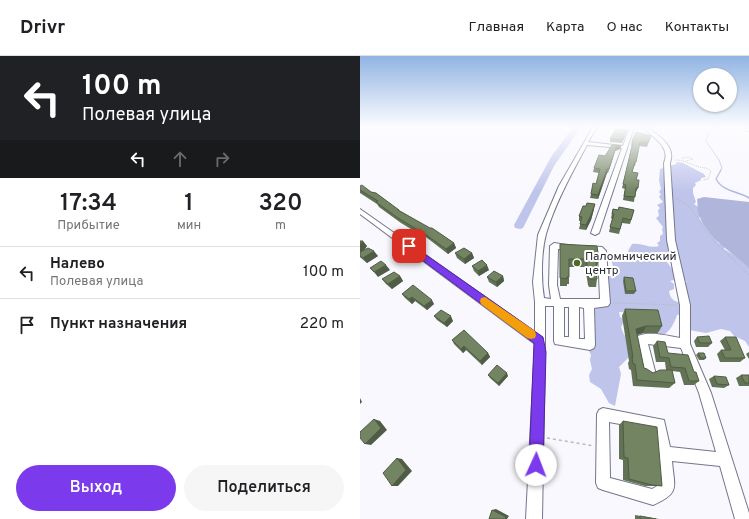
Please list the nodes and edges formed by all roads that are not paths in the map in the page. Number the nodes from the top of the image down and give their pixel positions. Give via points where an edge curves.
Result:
1 (624, 148) edge
2 (582, 149) edge
3 (668, 149) edge
4 (360, 211) edge
5 (595, 233) dead end
6 (540, 302) junction
7 (557, 302) junction
8 (574, 303) junction
9 (589, 304) junction
10 (539, 341) junction
11 (574, 343) junction
12 (685, 344) junction
13 (649, 371) edge
14 (664, 453) junction
15 (725, 460) junction
16 (534, 519) edge
17 (743, 519) edge

1 - 5 street
2 - 6 street via 562,186 542,235 537,282
3 - 12 street via 671,158 671,240 685,305
4 - 10 street
6 - 7 street
6 - 10 street
7 - 8 street
7 - 9 street via 553,284 554,246 567,246 602,251 605,303
7 - 11 street via 558,341
8 - 9 street
8 - 11 street
9 - 11 street via 590,345
10 - 16 street
12 - 13 street via 642,339
12 - 15 street via 705,393
14 - 14 street via 667,489 653,497 603,483 602,414 659,425
14 - 15 street
15 - 17 street

